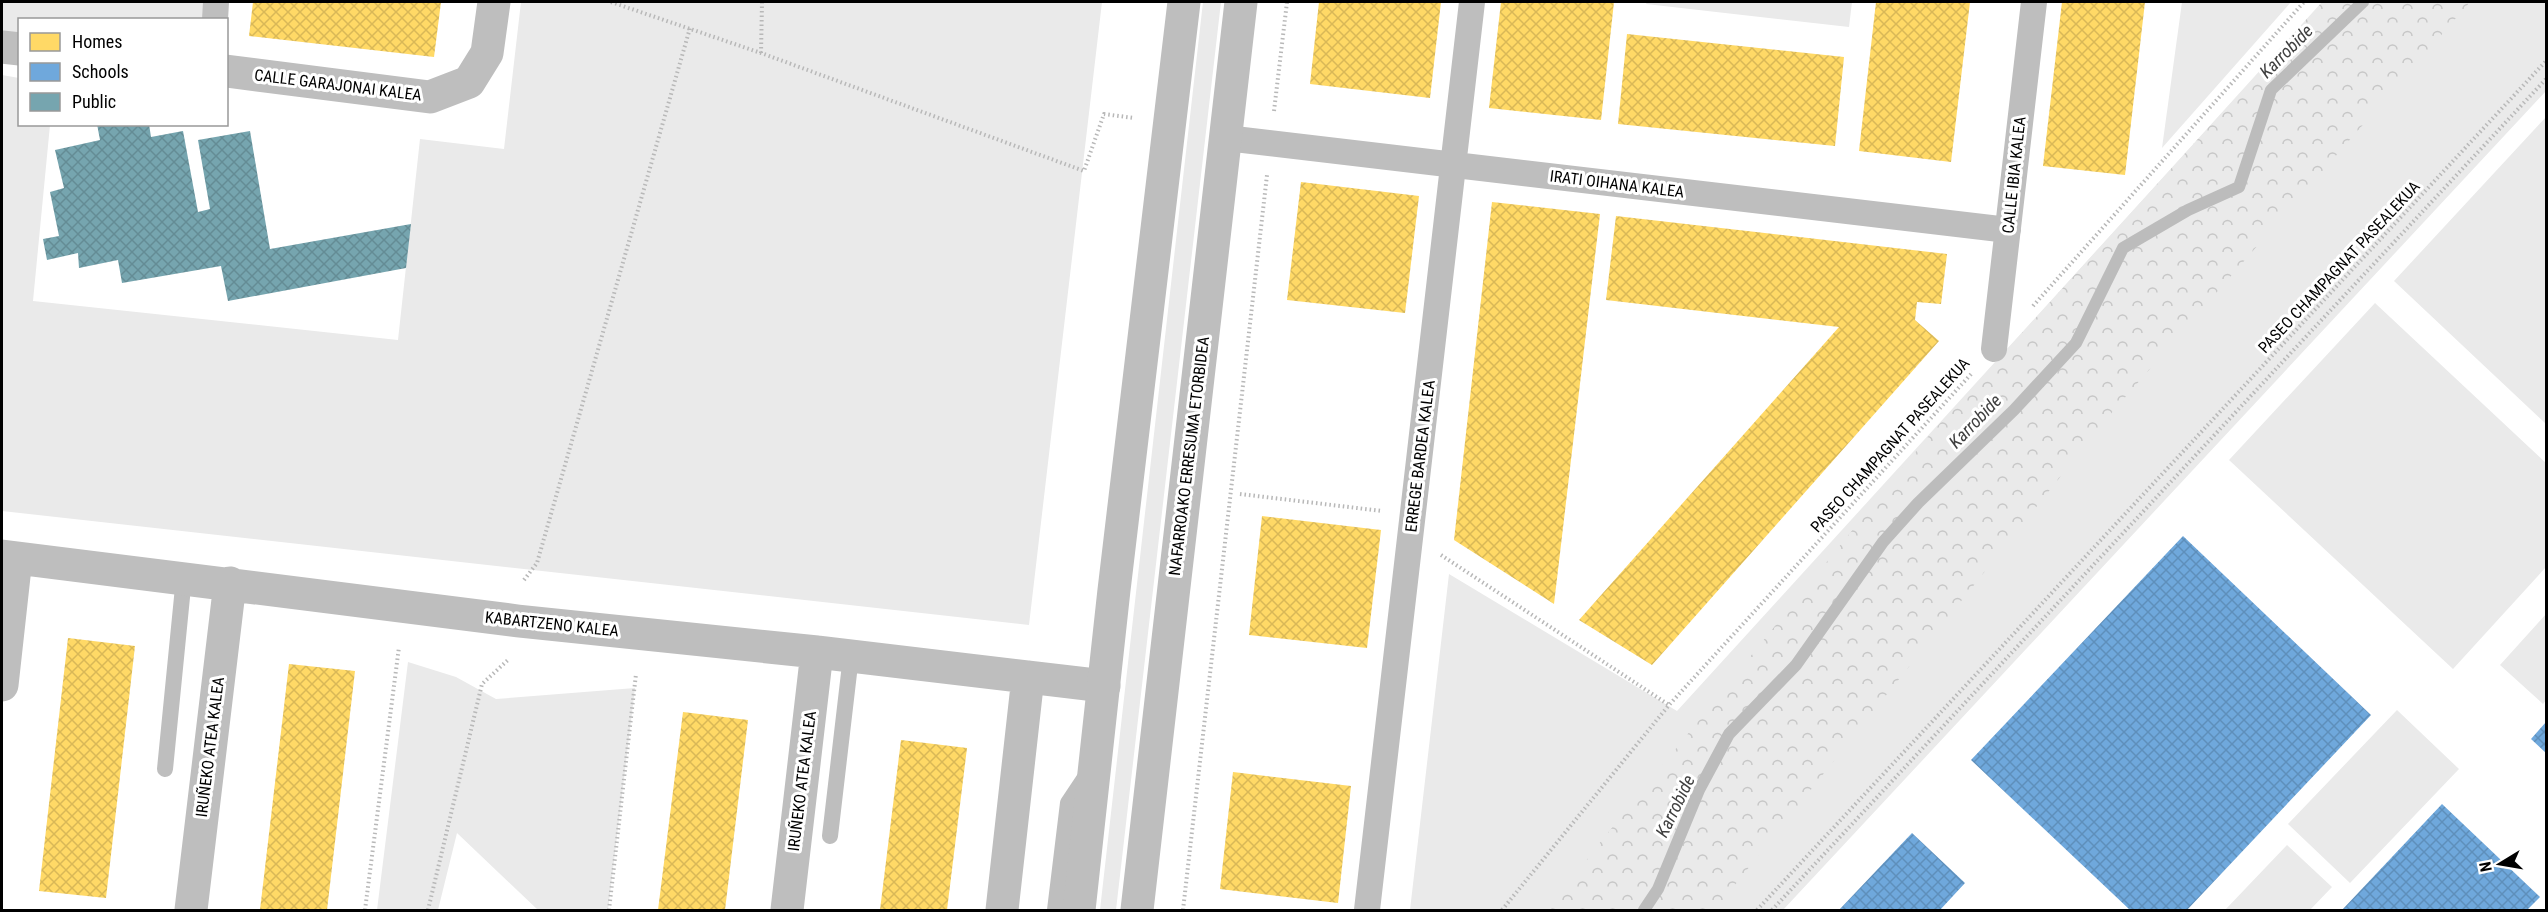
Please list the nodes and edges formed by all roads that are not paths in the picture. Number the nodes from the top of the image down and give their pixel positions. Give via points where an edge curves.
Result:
1 (216, 2) edge
2 (494, 2) edge
3 (1184, 2) edge
4 (1241, 2) edge
5 (1472, 2) edge
6 (2034, 2) edge
7 (214, 18) edge
8 (2, 47) edge
9 (18, 49) edge
10 (228, 71) edge
11 (1226, 138) junction
12 (1453, 165) junction
13 (2008, 230) junction
14 (1994, 349) road end
15 (9, 557) edge
16 (184, 577) junction
17 (230, 583) junction
18 (817, 652) junction
19 (851, 656) junction
20 (1028, 676) junction
21 (2, 685) edge
22 (1104, 686) junction
23 (1096, 760) junction
24 (165, 769) dead end
25 (830, 836) dead end
26 (191, 910) edge
27 (787, 910) edge
28 (1002, 910) edge
29 (1055, 910) edge
30 (1080, 910) edge
31 (1137, 910) edge
32 (1367, 910) edge

1 - 7 street
2 - 10 street, CALLE GARAJONAI KALEA via 487,53 469,82 430,97
3 - 22 street
4 - 11 street, NAFARROAKO ERRESUMA ETORBIDEA
5 - 12 street, ERREGE BARDEA KALEA
6 - 13 street, CALLE IBIA KALEA
8 - 9 street
11 - 12 street, IRATI OIHANA KALEA
11 - 31 street, NAFARROAKO ERRESUMA ETORBIDEA
12 - 13 street, IRATI OIHANA KALEA
12 - 32 street, ERREGE BARDEA KALEA
13 - 14 street, CALLE IBIA KALEA
15 - 16 street, KABARTZENO KALEA
15 - 21 street
16 - 17 street, KABARTZENO KALEA
16 - 24 lane
17 - 18 street, KABARTZENO KALEA via 518,621
17 - 26 street, IRUÑEKO ATEA KALEA
18 - 19 street, KABARTZENO KALEA
18 - 27 street, IRUÑEKO ATEA KALEA
19 - 20 street, KABARTZENO KALEA
19 - 25 lane
20 - 22 street, KABARTZENO KALEA
20 - 28 street
22 - 23 street
23 - 29 lane via 1068,803
23 - 30 street

